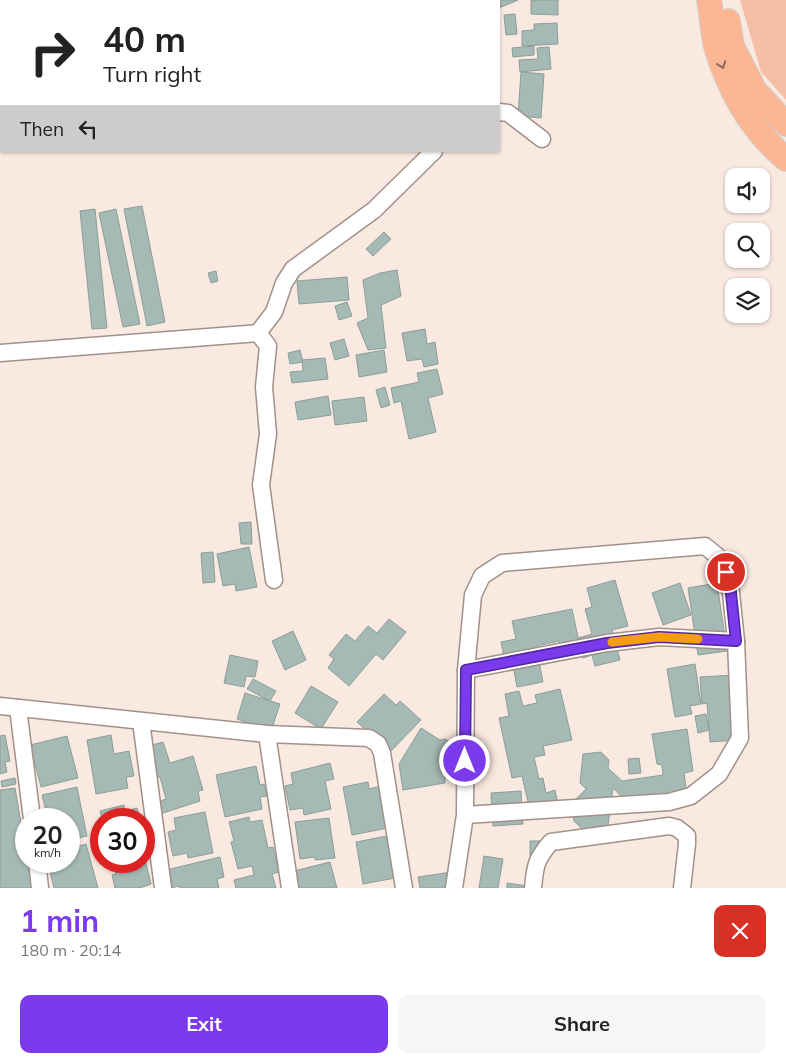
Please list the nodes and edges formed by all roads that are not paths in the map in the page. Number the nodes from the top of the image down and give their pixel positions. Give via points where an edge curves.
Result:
1 (709, 0) edge
2 (725, 0) edge
3 (500, 112) edge
4 (786, 124) edge
5 (542, 139) dead end
6 (433, 152) edge
7 (786, 158) edge
8 (258, 333) junction
9 (0, 353) edge
10 (274, 580) dead end
11 (736, 641) junction
12 (466, 670) junction
13 (0, 706) edge
14 (18, 708) junction
15 (141, 721) junction
16 (267, 734) junction
17 (31, 808) edge
18 (465, 815) junction
19 (38, 873) edge
20 (40, 888) edge
21 (163, 888) edge
22 (290, 888) edge
23 (404, 888) edge
24 (454, 888) edge
25 (533, 888) edge
26 (682, 888) edge

1 -> 7 highway via 716,48 741,109 759,134
2 - 4 highway via 732,46 755,90
3 - 5 street via 508,113
6 - 8 street via 374,210 293,269 284,283 274,312
8 - 9 street
8 - 10 street via 268,346 264,387 268,434 261,485
11 - 12 street via 659,637 607,643
11 - 12 street via 730,584 722,560 705,546 502,563 482,576 473,595
11 - 18 street via 740,738 719,774 691,796 669,802
12 - 18 street
13 - 14 street
14 - 15 street
14 - 17 street
15 - 16 street
15 - 21 street
16 - 22 street
16 - 23 street via 369,738 378,744
18 - 24 street
19 - 20 street
25 - 26 street via 540,854 551,842 669,826 687,836

